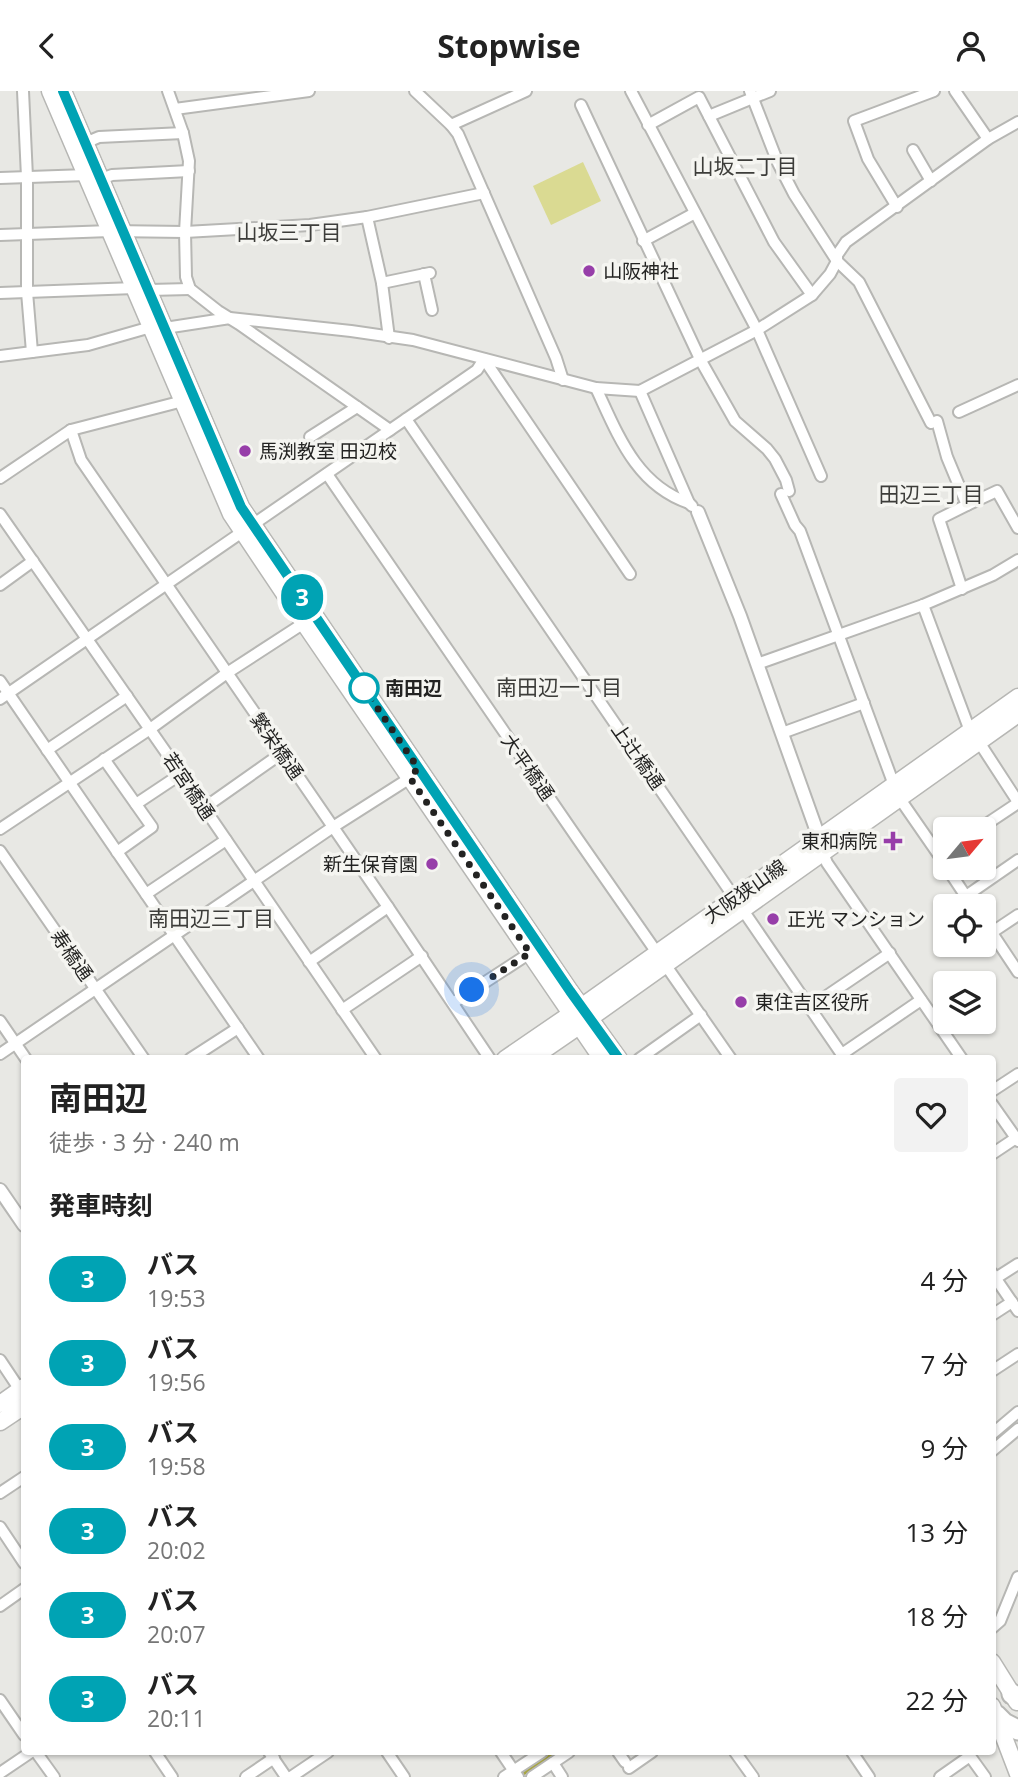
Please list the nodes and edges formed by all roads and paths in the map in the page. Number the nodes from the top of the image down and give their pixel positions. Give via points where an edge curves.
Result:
1 (23, 91) edge
2 (50, 91) edge
3 (63, 91) edge
4 (168, 91) edge
5 (309, 91) edge
6 (415, 91) edge
7 (491, 91) edge
8 (526, 91) edge
9 (631, 91) edge
10 (770, 91) edge
11 (934, 91) edge
12 (955, 91) edge
13 (751, 94) edge
14 (496, 103) junction
15 (581, 105) dead end
16 (175, 109) junction
17 (709, 116) junction
18 (1018, 122) edge
19 (648, 124) junction
20 (451, 125) junction
21 (183, 133) junction
22 (988, 139) junction
23 (85, 143) junction
24 (913, 150) dead end
25 (189, 171) junction
26 (27, 177) junction
27 (94, 177) junction
28 (0, 178) edge
29 (931, 181) junction
30 (484, 193) junction
31 (897, 207) junction
32 (695, 213) junction
33 (368, 217) junction
34 (117, 231) junction
35 (185, 232) junction
36 (27, 234) junction
37 (0, 235) edge
38 (643, 241) junction
39 (837, 261) junction
40 (382, 283) junction
41 (142, 289) junction
42 (190, 289) junction
43 (27, 292) junction
44 (0, 293) edge
45 (812, 295) junction
46 (432, 310) dead end
47 (230, 318) junction
48 (158, 328) junction
49 (757, 330) junction
50 (389, 338) junction
51 (32, 352) junction
52 (0, 356) edge
53 (484, 359) junction
54 (701, 361) junction
55 (564, 380) junction
56 (1018, 385) edge
57 (596, 388) junction
58 (640, 391) junction
59 (183, 401) junction
60 (357, 407) junction
61 (959, 412) dead end
62 (406, 419) junction
63 (71, 430) junction
64 (390, 430) junction
65 (310, 437) dead end
66 (327, 474) junction
67 (821, 476) dead end
68 (0, 478) edge
69 (967, 505) junction
70 (694, 508) junction
71 (2, 520) edge
72 (247, 528) junction
73 (1018, 528) edge
74 (1018, 560) edge
75 (33, 561) junction
76 (630, 574) dead end
77 (0, 585) edge
78 (167, 585) junction
79 (962, 589) junction
80 (923, 605) junction
81 (304, 623) junction
82 (838, 634) junction
83 (88, 639) junction
84 (757, 664) junction
85 (227, 673) junction
86 (0, 681) edge
87 (4, 696) edge
88 (127, 696) junction
89 (1018, 697) edge
90 (864, 703) junction
91 (1018, 714) edge
92 (150, 729) junction
93 (782, 733) junction
94 (974, 737) junction
95 (47, 750) junction
96 (282, 753) junction
97 (104, 759) junction
98 (414, 773) junction
99 (181, 774) junction
100 (69, 783) junction
101 (897, 792) junction
102 (1018, 803) edge
103 (135, 804) junction
104 (204, 807) junction
105 (996, 818) edge
106 (333, 827) junction
107 (0, 829) edge
108 (226, 840) junction
109 (933, 845) edge
110 (822, 846) junction
111 (117, 852) junction
112 (1, 854) edge
113 (1018, 860) edge
114 (254, 882) junction
115 (146, 894) junction
116 (969, 894) edge
117 (739, 903) junction
118 (388, 907) junction
119 (1018, 915) edge
120 (996, 930) edge
121 (175, 936) junction
122 (996, 940) edge
123 (530, 953) junction
124 (890, 953) junction
125 (422, 956) junction
126 (662, 958) junction
127 (309, 962) junction
128 (1018, 972) edge
129 (95, 989) junction
130 (921, 1000) junction
131 (453, 1003) junction
132 (809, 1008) junction
133 (342, 1010) junction
134 (701, 1015) junction
135 (580, 1017) junction
136 (0, 1021) edge
137 (238, 1028) junction
138 (16, 1044) junction
139 (0, 1054) edge
140 (23, 1055) edge
141 (141, 1055) edge
142 (196, 1055) edge
143 (256, 1055) edge
144 (373, 1055) edge
145 (487, 1055) edge
146 (512, 1055) edge
147 (536, 1055) edge
148 (600, 1055) edge
149 (615, 1055) edge
150 (645, 1055) edge
151 (728, 1055) edge
152 (842, 1055) edge
153 (844, 1055) edge
154 (958, 1055) edge
155 (1018, 1074) edge
156 (996, 1088) edge
157 (996, 1110) edge
158 (1017, 1140) edge
159 (996, 1152) edge
160 (0, 1190) edge
161 (21, 1221) edge
162 (1018, 1264) edge
163 (996, 1275) edge
164 (996, 1279) edge
165 (1015, 1307) edge
166 (996, 1314) edge
167 (1018, 1354) edge
168 (0, 1360) edge
169 (996, 1368) edge
170 (21, 1391) edge
171 (21, 1395) edge
172 (21, 1396) edge
173 (0, 1404) edge
174 (1018, 1412) edge
175 (0, 1422) edge
176 (1018, 1429) edge
177 (996, 1431) edge
178 (996, 1448) edge
179 (21, 1479) edge
180 (0, 1493) edge
181 (0, 1527) edge
182 (21, 1557) edge
183 (1018, 1577) edge
184 (21, 1591) edge
185 (0, 1606) edge
186 (996, 1624) edge
187 (996, 1668) edge
188 (1016, 1698) edge
189 (0, 1700) edge
190 (996, 1713) edge
191 (996, 1716) edge
192 (1018, 1730) edge
193 (21, 1731) edge
194 (27, 1755) edge
195 (38, 1755) edge
196 (157, 1755) edge
197 (271, 1755) edge
198 (323, 1755) edge
199 (389, 1755) edge
200 (503, 1755) edge
201 (538, 1755) edge
202 (565, 1755) edge
203 (620, 1755) edge
204 (646, 1755) edge
205 (737, 1755) edge
206 (854, 1755) edge
207 (967, 1755) edge
208 (969, 1755) edge
209 (553, 1763) junction
210 (0, 1773) edge
211 (1018, 1773) edge
212 (513, 1774) edge
213 (54, 1777) edge
214 (172, 1777) edge
215 (246, 1777) edge
216 (289, 1777) edge
217 (404, 1777) edge
218 (532, 1777) edge
219 (562, 1777) edge
220 (753, 1777) edge
221 (869, 1777) edge
222 (940, 1777) edge
223 (985, 1777) edge

1 - 26 street
2 - 27 main road
3 - 23 main road
4 - 16 street
5 - 16 street
6 - 20 street
7 - 14 street
8 - 14 street
9 - 19 street
10 - 13 street
11 - 31 street via 854,121 868,159
12 - 22 street
13 - 17 street
13 - 39 street via 778,163
14 - 20 street
15 - 38 street
16 - 21 street
17 - 19 street via 699,97
17 - 45 street via 774,242
18 - 22 street
19 - 32 street
20 - 30 street
21 - 23 street via 99,137
21 - 25 street
22 - 29 street
23 - 27 main road
24 - 29 street
25 - 27 street
25 - 35 street
26 - 27 street
26 - 28 street
26 - 36 street
27 - 34 main road
29 - 31 street
30 - 33 street
30 - 55 street
31 - 39 street via 846,242
32 - 38 street
32 - 49 street
33 - 35 street
33 - 40 street
34 - 35 street
34 - 36 street
34 - 41 main road
35 - 42 street
36 - 37 street
36 - 43 street
38 - 54 street
39 - 45 street
39 - 69 street via 859,282 934,422
40 - 46 street via 427,273
40 - 50 street
41 - 42 street
41 - 43 street
41 - 48 main road
42 - 47 street
43 - 44 street
43 - 51 street
45 - 49 street
47 - 48 street
47 - 50 street
47 - 60 street
48 - 51 street via 88,345
48 - 59 main road
48 - 72 main road
49 - 54 street
49 - 67 street
50 - 53 street
51 - 52 street
53 - 55 street
53 - 62 street via 477,370
53 - 76 street
54 - 58 street
54 - 82 street via 735,421 767,449 786,480 785,493 795,525
55 - 57 street
56 - 61 street
57 - 58 street
57 - 70 street via 624,447 645,475
58 - 70 street
59 - 63 street
59 - 72 main road via 232,514
60 - 64 street
60 - 65 street
62 - 64 street
62 - 117 street, 上辻橋通
63 - 68 street
63 - 78 street, 繁栄橋通 via 81,460
64 - 66 street
66 - 72 street
66 - 126 street, 大平橋通
69 - 73 street via 997,491
69 - 79 street via 939,519
70 - 84 street
71 - 75 street, 若宮橋通
72 - 78 street
72 - 81 main road
72 - 98 main road
74 - 79 street
75 - 77 street
75 - 83 street, 若宮橋通
78 - 83 street
78 - 85 street, 繁栄橋通
79 - 80 street
80 - 82 street
80 - 94 street
81 - 85 street
81 - 98 main road
82 - 84 street
82 - 90 street
83 - 87 street
83 - 88 street, 若宮橋通
84 - 93 street
85 - 92 street
85 - 96 street, 繁栄橋通
86 - 87 street
87 - 95 street
88 - 92 street, 若宮橋通
88 - 95 street
89 - 94 main road, 大阪狭山線
90 - 93 street
90 - 101 street
91 - 94 main road, 大阪狭山線
92 - 97 street
92 - 99 street, 若宮橋通
93 - 110 street
94 - 101 main road, 大阪狭山線
94 - 102 street
95 - 100 street
96 - 104 street
96 - 106 street, 繁栄橋通
97 - 100 street
97 - 103 street
98 - 106 street
98 - 123 main road
98 - 135 main road
99 - 103 street
99 - 104 street, 若宮橋通
100 - 107 street
100 - 111 street
101 - 109 street
101 - 110 main road, 大阪狭山線
102 - 105 street
103 - 111 street via 152,827
104 - 108 street, 若宮橋通
106 - 114 street
106 - 118 street, 繁栄橋通
108 - 114 street, 若宮橋通
108 - 115 street
110 - 117 main road, 大阪狭山線
110 - 124 street via 827,863
111 - 115 street
112 - 129 street, 寿橋通
113 - 116 street
114 - 121 street
114 - 127 street, 若宮橋通
115 - 121 street
117 - 126 main road, 大阪狭山線
117 - 132 street, 上辻橋通
118 - 125 street, 繁栄橋通
118 - 127 street
119 - 120 street
121 - 129 street
121 - 137 street
122 - 128 street
123 - 131 street
123 - 135 main road
124 - 130 street
124 - 132 street
125 - 131 street, 繁栄橋通
125 - 133 street
126 - 134 street, 大平橋通
126 - 135 main road, 大阪狭山線
127 - 133 street, 若宮橋通
129 - 138 street
129 - 141 street, 寿橋通
130 - 153 street
130 - 154 street
131 - 145 street, 繁栄橋通
132 - 152 street, 上辻橋通
133 - 144 street, 若宮橋通
134 - 150 street
134 - 151 street, 大平橋通
135 - 146 main road, 大阪狭山線
135 - 147 main road, 大阪狭山線
135 - 148 main road
135 - 149 main road
136 - 138 street
137 - 142 street
137 - 143 street
138 - 139 street
138 - 140 street
155 - 156 street
157 - 158 street
158 - 159 street
160 - 161 street
162 - 163 street
164 - 165 street
165 - 166 street
167 - 169 street
168 - 170 street
171 - 173 main road
172 - 175 main road
174 - 177 street
176 - 178 street
179 - 180 street
181 - 182 street
183 - 186 street
184 - 185 street
187 - 188 main road
189 - 193 street
190 - 192 highway
191 - 211 main road
194 - 210 street
195 - 213 street
196 - 214 street
197 - 215 street
197 - 216 street
198 - 216 street
199 - 217 street
200 - 212 street
201 - 212 street
202 - 209 street
203 - 204 street via 627,1765
205 - 220 street
206 - 221 street
207 - 222 street
208 - 223 street
209 - 218 street
209 - 219 street

